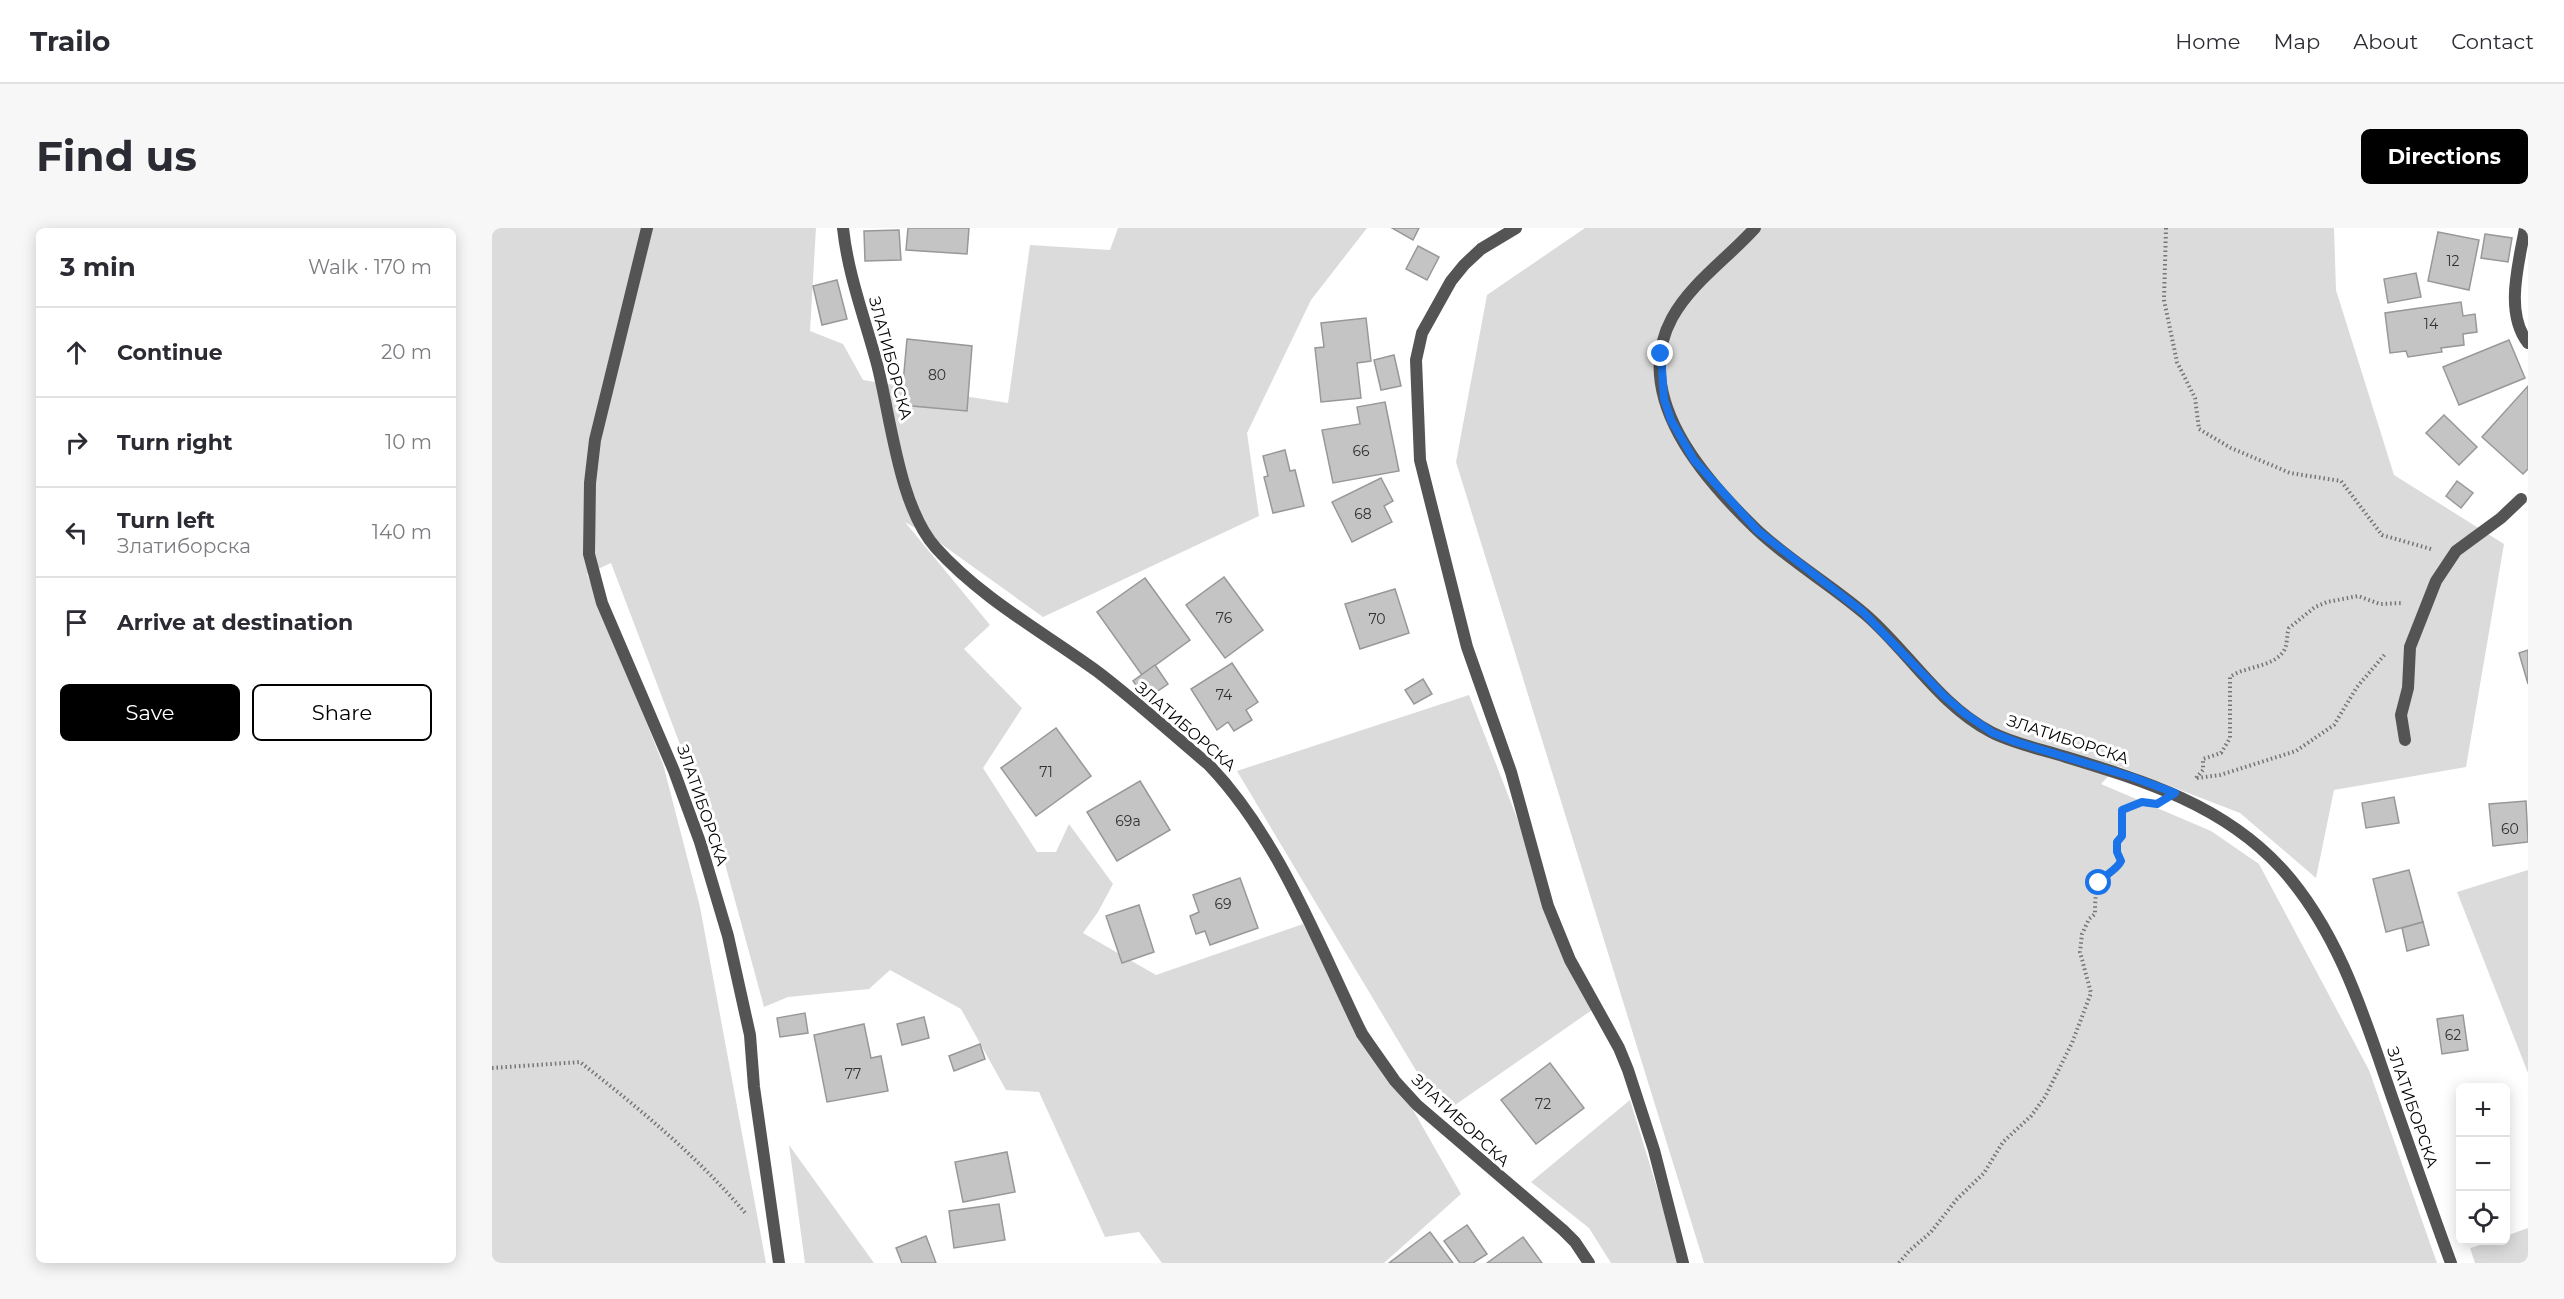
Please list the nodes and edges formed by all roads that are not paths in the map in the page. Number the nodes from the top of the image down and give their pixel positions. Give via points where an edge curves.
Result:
1 (647, 228) edge
2 (843, 228) edge
3 (1516, 228) edge
4 (1755, 228) edge
5 (2525, 228) edge
6 (2528, 343) edge
7 (2521, 499) dead end
8 (2405, 740) dead end
9 (779, 1263) edge
10 (1589, 1263) edge
11 (1683, 1263) edge
12 (2451, 1263) edge

1 - 9 street, ЗЛАТИБОРСКА via 595,440 589,554 602,603 700,842 728,936 750,1035
2 - 10 street, ЗЛАТИБОРСКА via 850,271 884,393 905,490 912,510 935,547 1006,609 1098,673 1225,781 1268,842 1362,1034 1381,1062 1417,1105 1563,1230
3 - 11 street via 1481,249 1464,265 1422,333 1416,370 1420,460 1467,647 1511,772 1548,906 1566,952 1628,1070 1654,1150
4 - 12 street, ЗЛАТИБОРСКА via 1683,301 1665,334 1661,354 1664,399 1694,460 1758,531 1863,612 1944,696 1977,724 2016,742 2175,793 2221,819 2280,867 2324,927 2358,1000
5 - 6 street via 2517,267 2516,313
7 - 8 street via 2456,551 2433,589 2410,647 2408,688 2401,716

